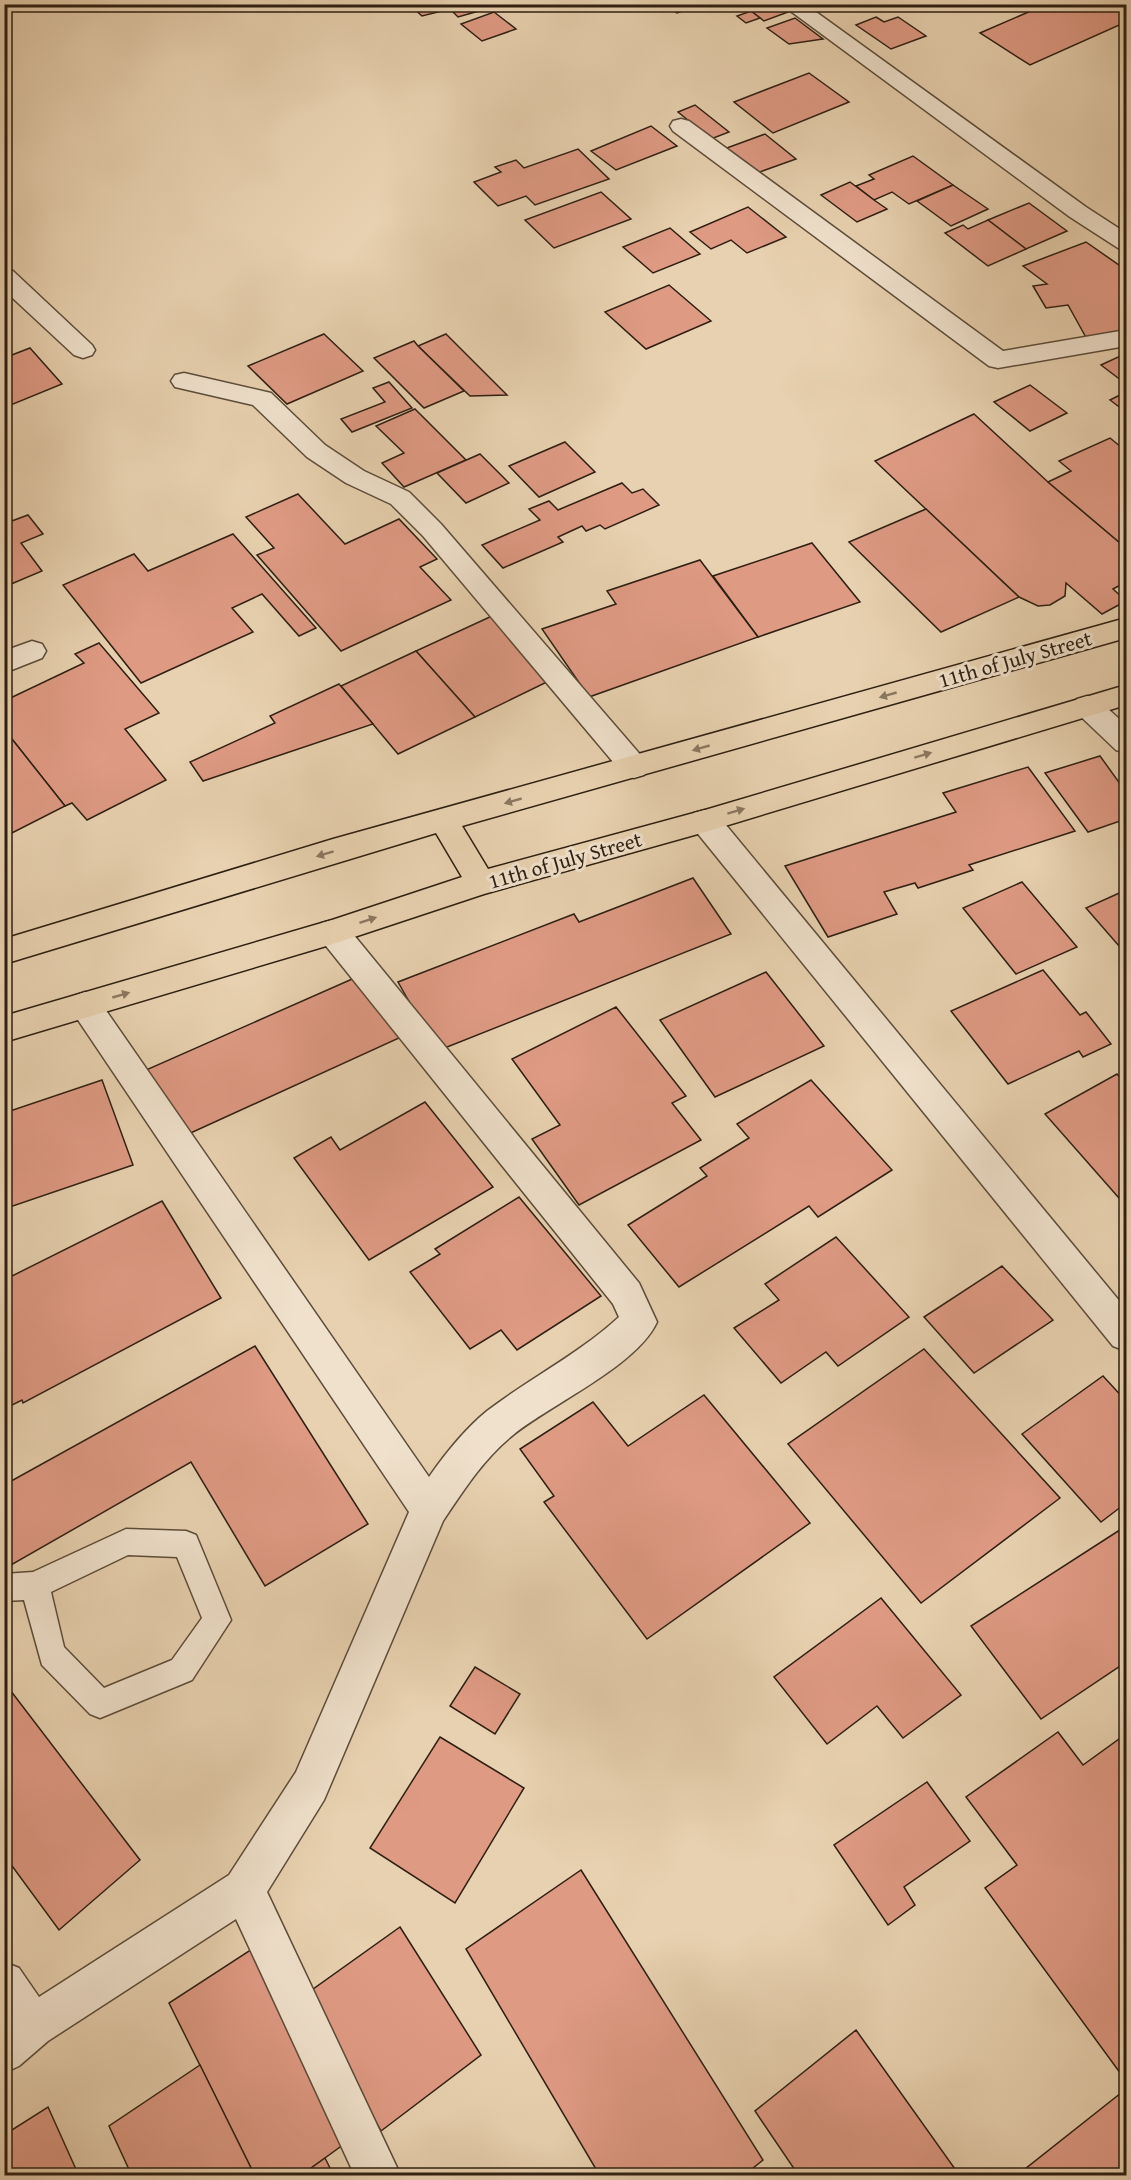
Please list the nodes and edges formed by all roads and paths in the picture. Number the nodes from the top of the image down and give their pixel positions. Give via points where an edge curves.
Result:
1 (791, 4) edge
2 (681, 126) dead end
3 (1126, 243) edge
4 (4, 276) edge
5 (1126, 338) edge
6 (83, 350) dead end
7 (184, 381) dead end
8 (1126, 628) edge
9 (32, 651) dead end
10 (4, 663) edge
11 (1126, 695) edge
12 (1087, 706) junction
13 (1126, 742) edge
14 (634, 767) junction
15 (442, 820) junction
16 (705, 821) junction
17 (481, 883) junction
18 (333, 932) junction
19 (4, 952) edge
20 (85, 1005) junction
21 (4, 1029) edge
22 (1126, 1335) edge
23 (429, 1509) junction
24 (35, 1585) junction
25 (4, 1588) edge
26 (244, 1890) junction
27 (4, 1983) edge
28 (19, 2039) edge
29 (379, 2175) edge

1 - 3 street
2 - 5 street via 998,360
4 - 6 street
7 - 14 street via 261,399 316,451 355,477 400,498 432,530
8 -> 14 highway, 11th of July Street
9 - 10 street
11 - 12 highway, 11th of July Street
12 - 13 street
16 -> 12 highway, 11th of July Street
14 -> 15 highway, 11th of July Street
15 - 17 highway
15 -> 19 highway, 11th of July Street
16 - 17 highway, 11th of July Street
16 - 22 street
18 -> 17 highway, 11th of July Street
20 -> 18 highway, 11th of July Street
18 - 23 street via 627,1294 639,1322 609,1350 499,1424 458,1467
20 - 21 highway, 11th of July Street
20 - 23 street
23 - 26 street via 310,1786
24 - 24 lane via 126,1542 186,1544 217,1620 182,1670 100,1704 52,1655
24 - 25 lane
26 - 28 street
26 - 29 street
27 - 28 street

